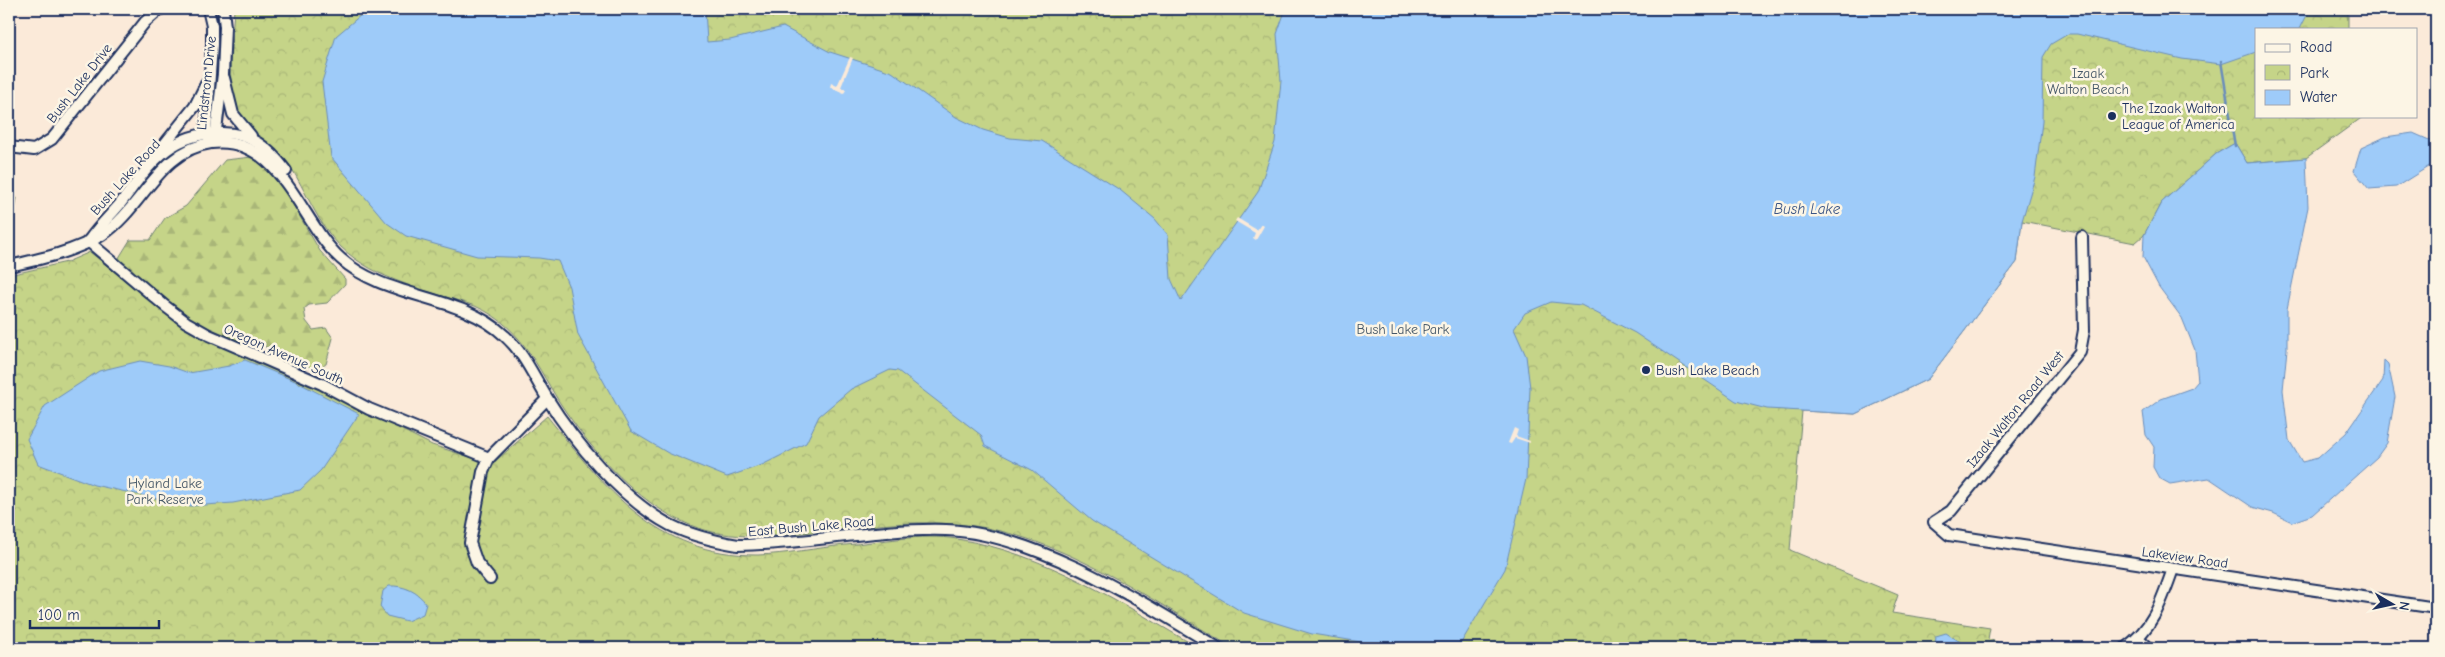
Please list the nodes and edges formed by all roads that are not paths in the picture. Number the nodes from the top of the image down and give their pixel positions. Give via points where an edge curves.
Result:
1 (160, 9) edge
2 (208, 9) edge
3 (223, 9) edge
4 (228, 9) edge
5 (226, 27) junction
6 (210, 68) junction
7 (223, 74) junction
8 (206, 132) junction
9 (217, 133) junction
10 (255, 140) junction
11 (212, 143) junction
12 (9, 148) edge
13 (149, 166) junction
14 (305, 210) junction
15 (2082, 237) dead end
16 (88, 241) junction
17 (9, 266) edge
18 (547, 399) junction
19 (489, 458) junction
20 (1934, 522) joint
21 (2173, 569) junction
22 (490, 579) dead end
23 (2436, 608) edge
24 (2139, 639) junction
25 (1218, 648) edge
26 (2126, 648) edge
27 (2149, 648) edge

1 - 12 street, Bush Lake Drive via 145,22 52,140 34,150
2 - 6 street, Lindstrom Drive via 212,26
3 - 5 street, Lindstrom Drive
4 - 5 street
5 - 7 street, Lindstrom Drive
6 - 8 street, Lindstrom Drive
6 - 13 street via 205,90
7 - 9 street, Lindstrom Drive
7 - 10 street via 233,114
8 - 9 street, Bush Lake Road
8 - 11 street, Lindstrom Drive
8 - 13 street, Bush Lake Road via 183,138
9 - 10 street, East Bush Lake Road via 243,135
9 - 11 street, Lindstrom Drive
10 - 14 street, East Bush Lake Road via 267,148 287,173
11 - 14 street, East Bush Lake Road via 238,146 264,158
11 - 16 street, Bush Lake Road via 193,148 174,159 115,224
13 - 16 street, Bush Lake Road
14 - 18 street, East Bush Lake Road via 332,251 362,274 459,309 495,326 517,348
15 - 20 street, Izaak Walton Road West via 2084,330 2080,352 1951,511
16 - 17 street, Bush Lake Road via 63,252
16 - 19 street, Oregon Avenue South via 172,312 209,335 322,384 369,410
18 - 19 street
18 - 25 street, East Bush Lake Road via 574,436 617,484 650,512 692,534 738,545 914,531 978,534 1032,548 1058,560
19 - 22 street via 483,472 470,543 477,563
20 - 21 street, Lakeview Road via 1949,535
21 - 23 street, Lakeview Road
21 - 24 street via 2152,621
24 - 26 street
24 - 27 street

